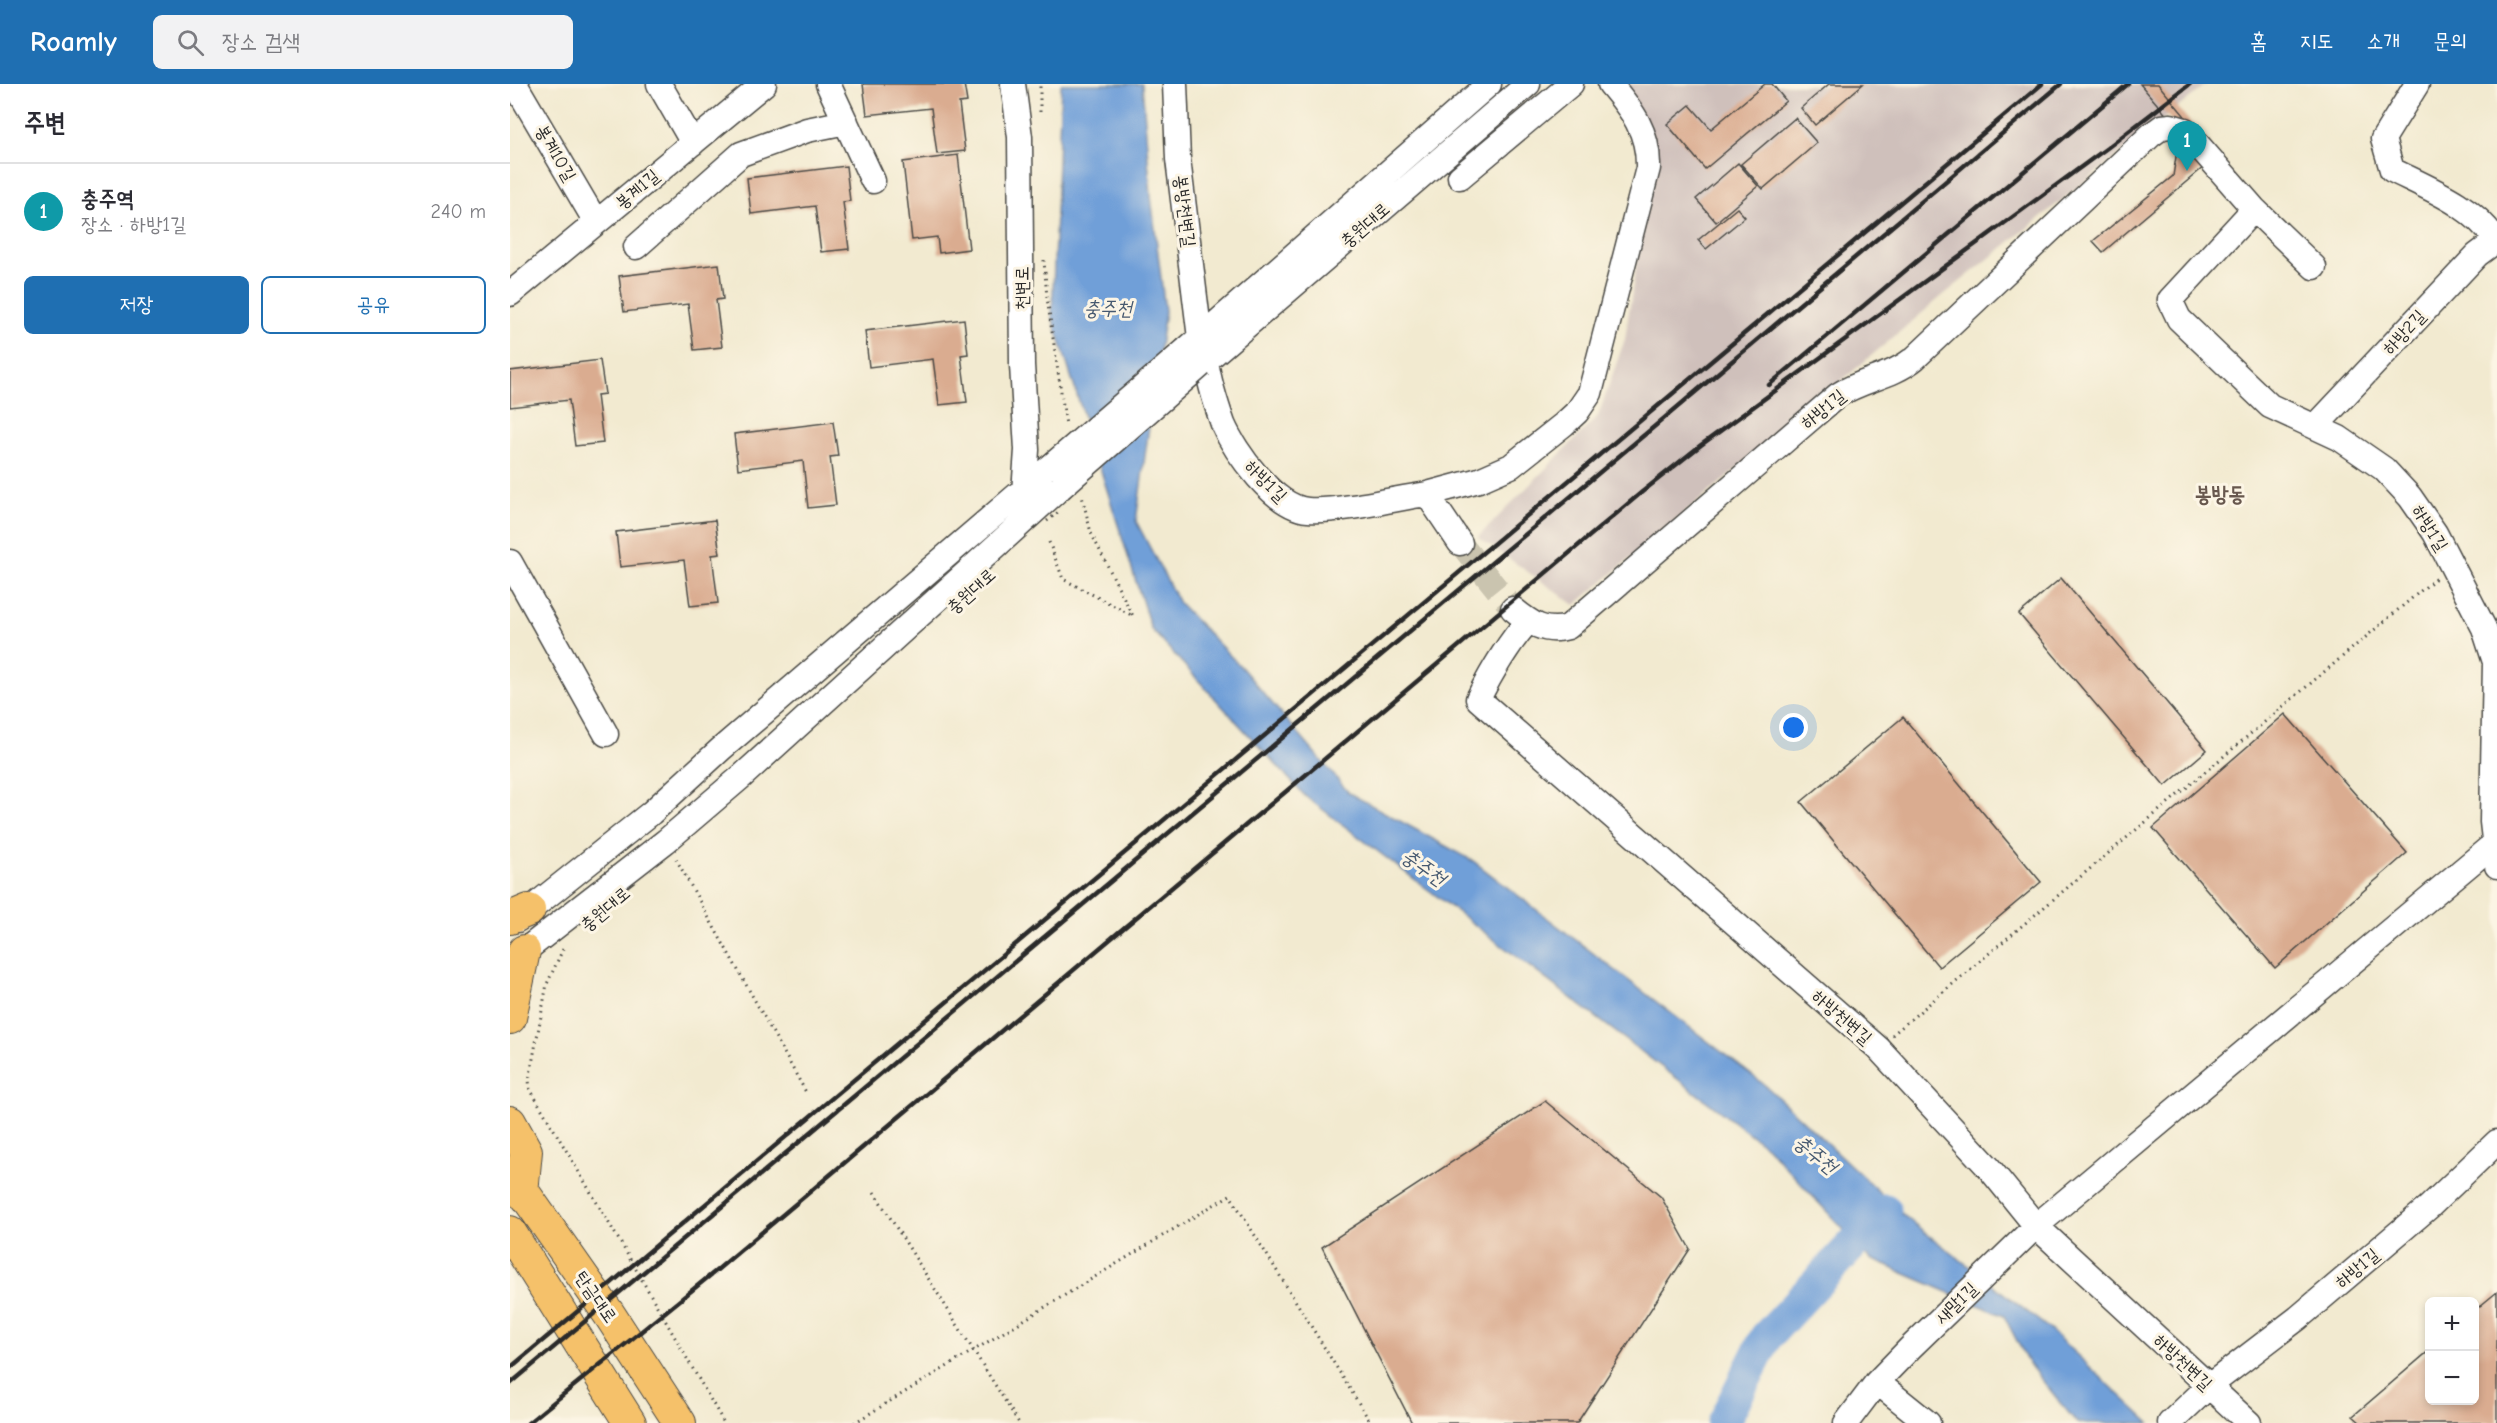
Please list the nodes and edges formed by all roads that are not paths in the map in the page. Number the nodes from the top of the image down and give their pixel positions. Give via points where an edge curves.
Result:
1 (515, 84) edge
2 (659, 84) edge
3 (764, 84) edge
4 (828, 84) edge
5 (1013, 84) edge
6 (1175, 84) edge
7 (1490, 84) edge
8 (1528, 84) edge
9 (1571, 84) edge
10 (1610, 84) edge
11 (2417, 84) edge
12 (846, 122) junction
13 (693, 142) junction
14 (1460, 177) dead end
15 (873, 181) dead end
16 (2254, 208) junction
17 (597, 222) junction
18 (2496, 241) edge
19 (636, 247) dead end
20 (2313, 267) dead end
21 (510, 294) edge
22 (1199, 353) junction
23 (2315, 427) junction
24 (1064, 481) junction
25 (1024, 493) junction
26 (1427, 494) junction
27 (1460, 543) tunnel mouth
28 (510, 562) edge
29 (1520, 615) joint
30 (2490, 616) edge
31 (2496, 713) edge
32 (606, 734) dead end
33 (2496, 855) edge
34 (517, 934) edge
35 (510, 1018) edge
36 (510, 1122) edge
37 (2497, 1142) edge
38 (516, 1183) edge
39 (2036, 1226) junction
40 (510, 1232) edge
41 (1877, 1382) junction
42 (2209, 1386) junction
43 (630, 1423) edge
44 (680, 1423) edge
45 (1846, 1423) edge
46 (1928, 1423) edge
47 (2170, 1423) edge
48 (2249, 1423) edge

1 - 17 street, 봉계10길
2 - 13 street
3 - 13 street, 봉계1길
4 - 12 street
5 - 25 street, 천변로 via 1020,137 1022,365 1027,450
6 - 22 street, 봉방천변길 via 1178,159
7 - 22 street, 충원대로
8 - 22 street, 충원대로
9 - 14 street
10 - 26 street, 하방1길 via 1639,120 1648,151 1648,168 1590,393 1564,424 1511,466 1479,480
11 - 18 street, 하방2길 via 2383,140 2392,170 2442,195 2487,226
12 - 15 street
12 - 19 street via 807,130 741,154
13 - 17 street, 봉계1길
16 - 20 street
16 - 23 street, 하방1길 via 2170,300 2179,319 2270,406
16 - 29 street, 하방1길 via 2185,130 2162,127 1908,364 1838,395 1568,627 1547,629
17 - 21 street, 봉계1길
18 - 23 street, 하방2길 via 2477,255
22 - 24 street, bridge
22 - 26 street, 하방1길 via 1224,425 1240,453 1268,488 1289,504 1306,510 1338,508
23 - 30 street, 하방1길 via 2339,438 2384,469 2410,497 2452,565
24 - 25 street
24 - 34 street, 충원대로 via 666,841
25 - 34 street via 721,749
26 - 27 street
28 - 32 street
29 - 39 street, 하방천변길 via 1508,646 1478,699 1878,1048
30 - 31 street, 하방1길
31 - 33 street, 하방1길 via 2492,822
33 - 39 street, 새말1길
34 - 35 main road
36 - 38 main road via 526,1151
37 - 42 street, 하방1길 via 2429,1207 2298,1318
38 - 44 main road, 탄금대로
39 - 41 street, 새말1길
39 - 42 street, 하방천변길
40 - 43 main road
41 - 45 street, 새말1길
41 - 46 street
42 - 47 street, 하방1길
42 - 48 street, 하방천변길

